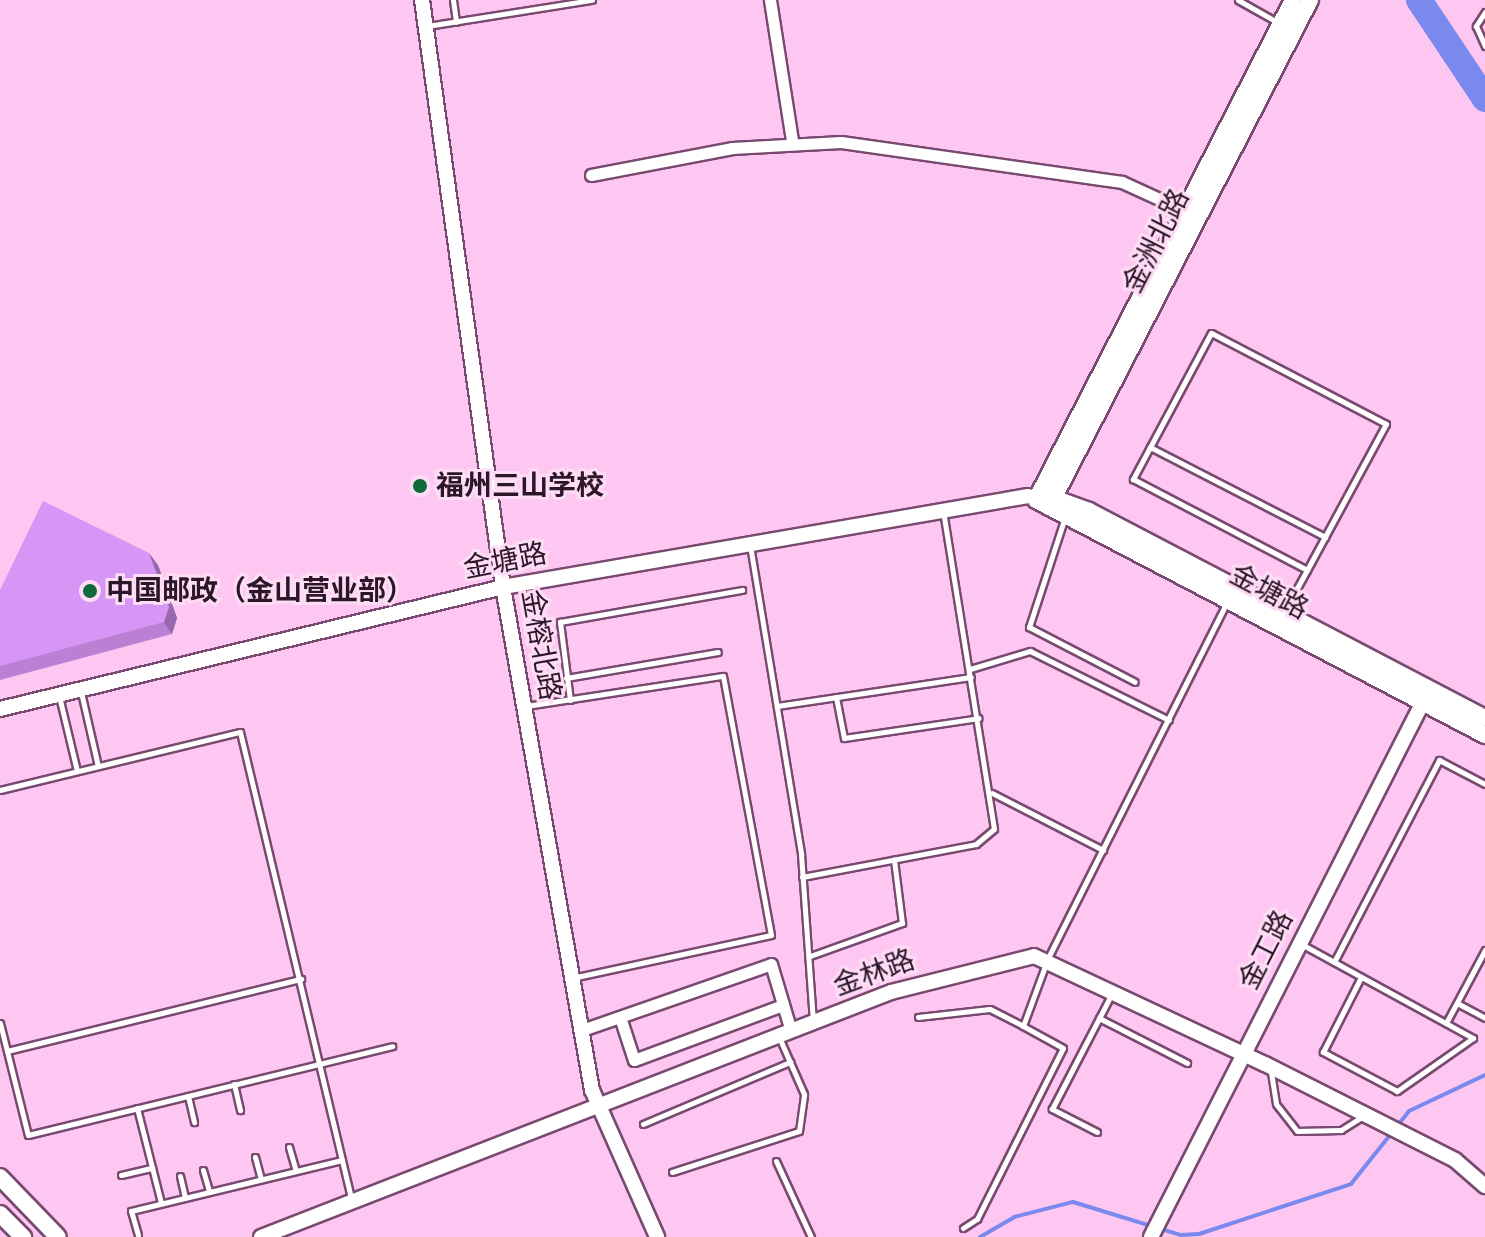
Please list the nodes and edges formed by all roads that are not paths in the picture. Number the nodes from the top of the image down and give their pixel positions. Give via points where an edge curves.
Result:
1 (422, 0) edge
2 (453, 0) edge
3 (592, 0) edge
4 (770, 0) edge
5 (1238, 0) edge
6 (1293, 0) edge
7 (1310, 0) edge
8 (562, 2) edge
9 (1485, 12) edge
10 (456, 22) junction
11 (1281, 24) junction
12 (426, 26) junction
13 (1485, 46) edge
14 (792, 141) junction
15 (591, 175) dead end
16 (1192, 214) junction
17 (1150, 447) junction
18 (1041, 499) junction
19 (943, 511) junction
20 (1065, 515) junction
21 (1325, 537) junction
22 (750, 544) junction
23 (1307, 570) junction
24 (503, 587) junction
25 (742, 590) dead end
26 (1228, 600) junction
27 (1280, 619) junction
28 (718, 652) dead end
29 (971, 673) junction
30 (566, 678) junction
31 (1135, 682) dead end
32 (81, 689) junction
33 (59, 695) junction
34 (1426, 695) junction
35 (836, 697) junction
36 (570, 700) junction
37 (777, 706) junction
38 (525, 707) junction
39 (0, 709) edge
40 (979, 718) junction
41 (1485, 718) edge
42 (1169, 720) junction
43 (1485, 735) edge
44 (98, 766) junction
45 (77, 771) junction
46 (1485, 784) edge
47 (0, 790) edge
48 (992, 793) junction
49 (1103, 850) junction
50 (894, 860) junction
51 (802, 877) junction
52 (1299, 943) junction
53 (1485, 950) edge
54 (810, 956) junction
55 (1048, 958) junction
56 (1334, 962) junction
57 (1361, 977) junction
58 (574, 978) junction
59 (301, 979) junction
60 (1114, 988) junction
61 (1457, 1003) junction
62 (783, 1005) junction
63 (620, 1017) junction
64 (918, 1017) dead end
65 (1099, 1018) junction
66 (1485, 1018) edge
67 (0, 1023) edge
68 (813, 1023) junction
69 (1446, 1023) junction
70 (1023, 1026) junction
71 (582, 1030) junction
72 (784, 1034) junction
73 (392, 1046) dead end
74 (7, 1051) junction
75 (1243, 1052) junction
76 (322, 1062) junction
77 (790, 1062) junction
78 (1187, 1063) dead end
79 (1271, 1067) junction
80 (234, 1084) junction
81 (188, 1096) junction
82 (596, 1105) junction
83 (137, 1108) junction
84 (240, 1110) dead end
85 (1366, 1115) junction
86 (194, 1122) dead end
87 (643, 1124) dead end
88 (1097, 1132) dead end
89 (289, 1147) dead end
90 (255, 1157) dead end
91 (342, 1160) junction
92 (776, 1161) dead end
93 (152, 1168) junction
94 (203, 1170) dead end
95 (296, 1171) junction
96 (672, 1172) dead end
97 (121, 1175) dead end
98 (180, 1176) dead end
99 (0, 1177) edge
100 (261, 1179) junction
101 (1485, 1186) edge
102 (209, 1191) junction
103 (185, 1197) junction
104 (352, 1202) junction
105 (161, 1203) junction
106 (0, 1214) edge
107 (963, 1228) dead end
108 (138, 1235) edge
109 (23, 1237) edge
110 (58, 1237) edge
111 (261, 1237) edge
112 (657, 1237) edge
113 (811, 1237) edge
114 (1151, 1237) edge

1 - 12 street, 金榕北路
2 - 10 lane
3 - 8 lane
4 - 14 street
5 - 11 lane
6 - 11 main road, 金洲北路
7 - 16 main road, 金洲北路
8 - 10 lane
9 - 13 lane via 1476,26
10 - 12 lane
11 - 16 main road, 金洲北路
12 - 24 street, 金榕北路
14 - 15 street
14 - 16 street via 1122,182
16 - 18 main road, 金洲北路
17 - 21 lane
17 - 21 lane via 1211,333 1386,424
17 - 23 lane via 1133,479
18 - 19 street, 金塘路
18 - 20 main road, 金塘路
18 - 27 main road, 金塘路
19 - 22 street, 金塘路
19 - 29 lane
20 - 26 main road, 金塘路
20 - 31 lane via 1029,627
21 - 23 lane
22 - 24 street, 金塘路
22 - 37 lane
23 - 27 lane
24 - 32 street, 金塘路
24 - 38 street, 金榕北路
25 - 30 lane via 563,620
26 - 27 main road, 金塘路
26 - 42 lane
27 - 34 main road, 金塘路
28 - 30 lane
29 - 35 lane
29 - 40 lane
29 - 42 lane via 1030,651
30 - 36 lane
32 - 33 street, 金塘路
32 - 44 lane
33 - 39 street, 金塘路
33 - 45 lane
34 - 41 main road, 金塘路
34 - 43 main road, 金塘路
34 - 52 street, 金工路
35 - 37 lane
35 - 40 lane via 844,738
36 - 38 lane
36 - 58 lane via 723,676 771,935
37 - 51 lane
38 - 58 street, 金榕北路
40 - 48 lane
42 - 49 lane
44 - 45 lane
44 - 59 lane via 240,732
45 - 47 lane
46 - 56 lane via 1439,760
48 - 49 lane
48 - 50 lane via 994,829 983,842
49 - 55 lane
50 - 51 lane
50 - 54 lane via 902,923
51 - 54 lane
52 - 56 lane
52 - 75 street, 金工路
53 - 61 lane
54 - 68 lane
55 - 60 street, 金林路
55 - 68 street, 金林路 via 1020,956 939,977
55 - 70 lane
56 - 57 lane
57 - 69 lane
57 - 69 lane via 1323,1052 1397,1091 1473,1038
58 - 71 street, 金榕北路
59 - 74 lane
59 - 76 lane
60 - 65 lane
60 - 75 street, 金林路
61 - 66 lane
61 - 69 lane
62 - 63 street via 771,964
62 - 63 street via 634,1060
62 - 72 street
63 - 71 street
64 - 70 lane via 990,1009
65 - 78 lane
65 - 88 lane via 1052,1109
67 - 74 lane
68 - 72 street, 金林路
70 - 107 lane via 1063,1048 977,1219
71 - 82 street, 金榕北路
72 - 77 lane
72 - 82 street, 金林路
73 - 76 lane
74 - 83 lane via 28,1135
75 - 79 street, 金林路
75 - 114 street, 金工路
76 - 80 lane
76 - 91 lane
77 - 87 lane
77 - 96 lane via 805,1107 794,1136 750,1141
79 - 85 street, 金林路
79 - 85 lane via 1276,1104 1297,1131 1341,1130
80 - 81 lane
80 - 84 lane
81 - 83 lane
81 - 86 lane
82 - 104 street, 金林路
82 - 112 street, 金榕北路
83 - 93 lane
85 - 101 street, 金林路 via 1420,1142
89 - 95 lane
90 - 100 lane
91 - 95 lane
91 - 104 lane
92 - 113 lane
93 - 97 lane
93 - 105 lane
94 - 102 lane
95 - 100 lane
98 - 103 lane
99 - 110 main road
100 - 102 lane
102 - 103 lane
103 - 105 lane
104 - 111 street, 金林路
105 - 108 lane via 131,1211
106 - 109 main road

